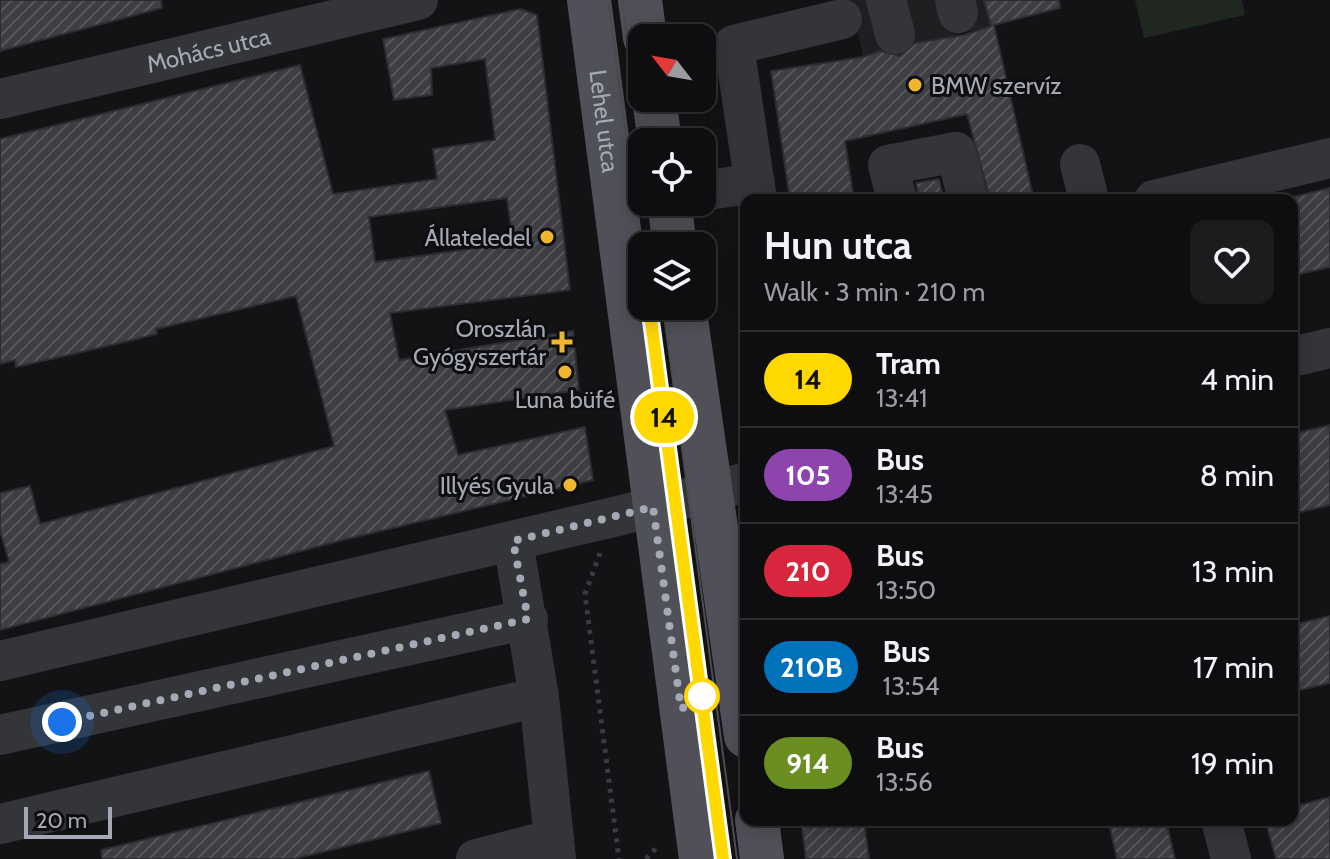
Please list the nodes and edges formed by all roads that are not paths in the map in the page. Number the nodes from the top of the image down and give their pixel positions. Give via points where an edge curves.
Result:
1 (418, 0) edge
2 (589, 0) edge
3 (640, 0) edge
4 (316, 12) edge
5 (842, 19) dead end
6 (643, 24) edge
7 (0, 99) edge
8 (1330, 158) edge
9 (716, 191) edge
10 (756, 192) edge
11 (895, 194) edge
12 (966, 194) edge
13 (1179, 194) edge
14 (688, 320) edge
15 (1330, 348) edge
16 (1298, 356) edge
17 (729, 486) edge
18 (653, 507) junction
19 (513, 541) junction
20 (528, 619) junction
21 (740, 648) edge
22 (0, 661) edge
23 (539, 697) junction
24 (0, 735) edge
25 (0, 824) edge
26 (758, 826) edge
27 (1223, 826) edge
28 (555, 849) edge
29 (476, 859) edge
30 (701, 859) edge
31 (762, 859) edge
32 (1231, 859) edge

1 - 4 street, Mohács utca
2 - 18 main road, Lehel utca
3 - 6 main road
4 - 7 street, Mohács utca
5 - 10 street via 734,45
8 - 13 street
9 - 10 street
11 - 12 street via 888,165 956,152
14 - 17 main road
15 - 16 street
17 - 18 street
17 - 21 main road
18 - 19 street
18 - 30 main road, Lehel utca
19 - 20 street
19 - 22 street
20 - 23 street
20 - 24 street
23 - 25 street
23 - 28 street
26 - 31 main road
27 - 32 street
28 - 29 street

